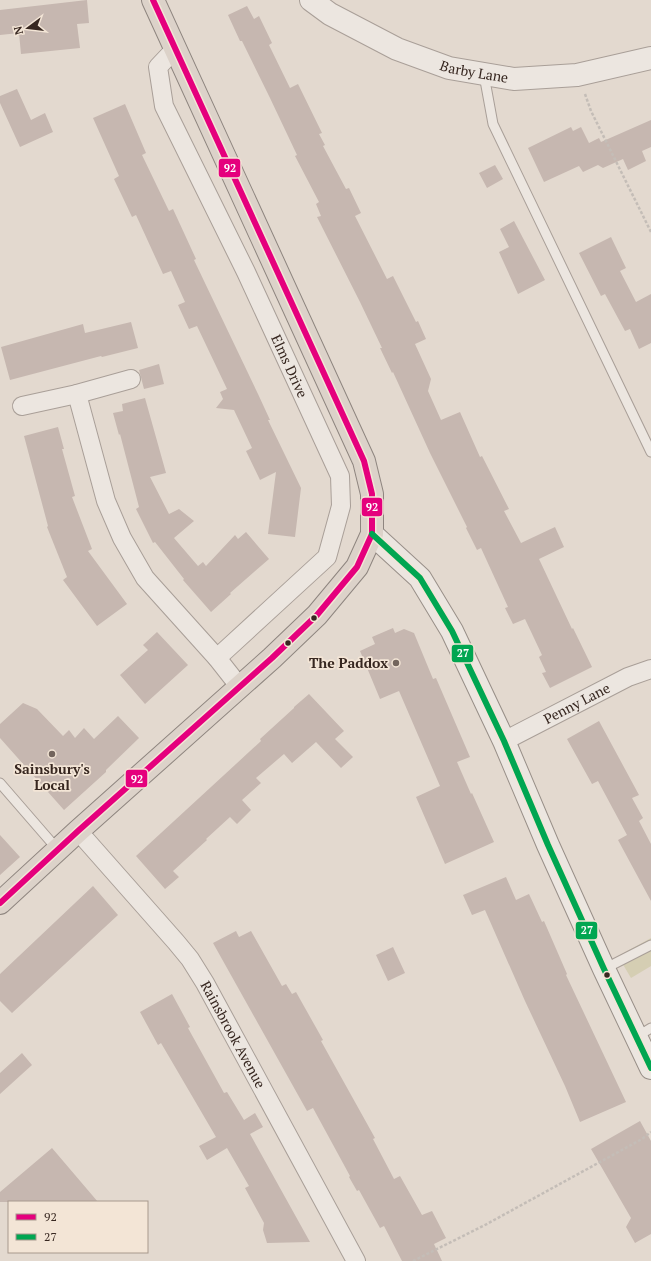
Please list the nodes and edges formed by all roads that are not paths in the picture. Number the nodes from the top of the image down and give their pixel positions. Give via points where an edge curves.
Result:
1 (153, 0) edge
2 (311, 0) edge
3 (175, 49) junction
4 (651, 58) edge
5 (484, 73) junction
6 (131, 378) dead end
7 (78, 394) junction
8 (22, 406) dead end
9 (651, 452) edge
10 (372, 534) junction
11 (217, 658) junction
12 (651, 669) edge
13 (239, 686) junction
14 (504, 741) junction
15 (0, 784) edge
16 (78, 831) junction
17 (58, 850) junction
18 (0, 903) edge
19 (651, 945) edge
20 (604, 969) junction
21 (644, 1033) edge
22 (651, 1068) edge
23 (356, 1261) edge

1 - 3 highway
2 - 5 main road, Barby Lane via 330,14 397,49 449,68
3 - 10 highway via 364,461 372,494
3 - 11 street, Elms Drive via 158,67 164,106 246,272 340,476 341,506 327,557
4 - 5 main road, Barby Lane via 578,75 514,79
5 - 9 lane via 493,124
6 - 7 street
7 - 8 street
7 - 11 street via 106,501 122,538 145,578
10 - 13 highway via 357,567 316,615
10 - 14 main road via 420,578 452,631
11 - 13 street
12 - 14 street, Penny Lane via 628,677
13 - 16 highway
14 - 20 main road
15 - 17 lane
16 - 17 highway
16 - 23 street, Rainsbrook Avenue via 190,959
17 - 18 highway
19 - 20 lane
20 - 21 main road
21 - 22 main road

